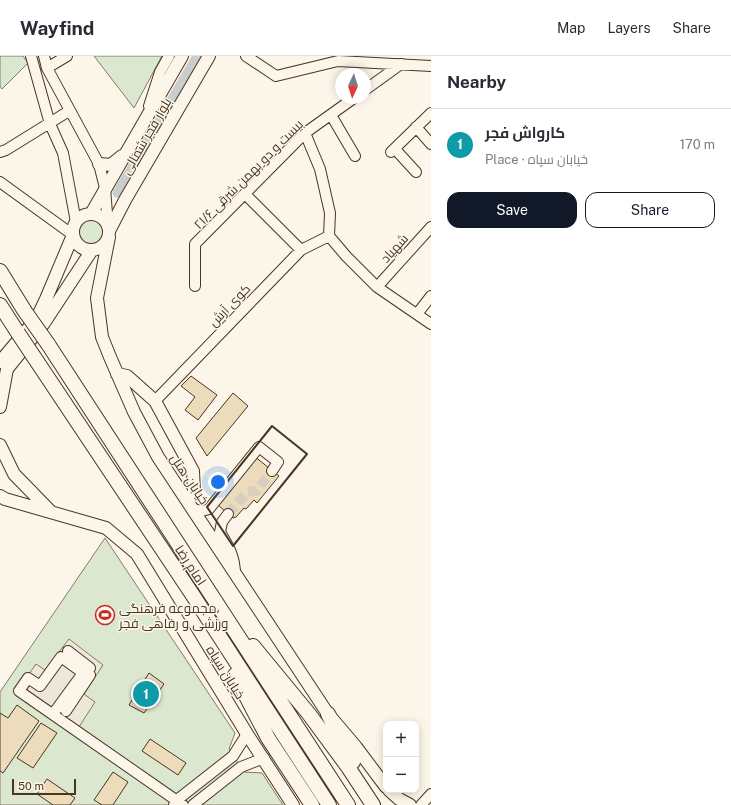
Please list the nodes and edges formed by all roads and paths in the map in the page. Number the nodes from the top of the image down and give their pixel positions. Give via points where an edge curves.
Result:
1 (31, 56) edge
2 (44, 56) edge
3 (55, 56) edge
4 (67, 56) edge
5 (169, 56) edge
6 (182, 56) edge
7 (209, 56) edge
8 (247, 56) edge
9 (339, 58) edge
10 (401, 64) junction
11 (431, 66) edge
12 (48, 68) junction
13 (371, 86) edge
14 (346, 104) edge
15 (69, 111) junction
16 (431, 112) edge
17 (330, 115) junction
18 (146, 118) junction
19 (50, 124) junction
20 (416, 127) junction
21 (305, 133) junction
22 (431, 144) edge
23 (0, 152) edge
24 (127, 152) junction
25 (355, 156) dead end
26 (98, 164) junction
27 (416, 172) dead end
28 (0, 182) edge
29 (105, 188) junction
30 (245, 194) junction
31 (91, 214) junction
32 (76, 222) junction
33 (431, 228) edge
34 (109, 232) junction
35 (73, 235) junction
36 (329, 236) junction
37 (92, 250) junction
38 (301, 250) junction
39 (0, 271) edge
40 (195, 286) dead end
41 (377, 287) junction
42 (431, 296) edge
43 (0, 305) edge
44 (417, 314) junction
45 (431, 324) edge
46 (0, 362) edge
47 (117, 374) junction
48 (155, 401) junction
49 (0, 407) edge
50 (0, 444) edge
51 (272, 471) tunnel mouth
52 (0, 496) edge
53 (191, 505) junction
54 (52, 512) junction
55 (228, 514) tunnel mouth
56 (235, 572) junction
57 (205, 587) junction
58 (192, 594) junction
59 (68, 651) dead end
60 (61, 666) dead end
61 (75, 674) dead end
62 (66, 711) dead end
63 (53, 714) junction
64 (328, 714) junction
65 (247, 734) junction
66 (264, 758) junction
67 (383, 783) edge
68 (392, 793) edge
69 (431, 794) edge
70 (178, 803) edge
71 (193, 805) edge
72 (293, 805) edge
73 (312, 805) edge
74 (329, 805) edge
75 (348, 805) edge
76 (374, 805) edge
77 (410, 805) edge
78 (421, 805) edge

1 - 19 street
2 - 12 street
3 - 12 street
4 - 12 street
5 - 18 street via 160,72
6 - 18 main road, بلوار فجر شمالی
7 - 34 main road, بلوار فجر شمالی
8 - 9 street via 276,76
9 - 10 street
10 - 11 street
10 - 13 street
12 - 15 street
14 - 17 street, بیست و دو بهمن شرقی ۲۱/۶
15 - 19 street
15 - 26 street
16 - 20 street
17 - 21 street, بیست و دو بهمن شرقی ۲۱/۶
17 - 25 street
18 - 24 main road, بلوار فجر شمالی
19 - 23 street
19 - 32 street via 63,153
20 - 22 street
20 - 27 street via 393,151
21 - 30 street, بیست و دو بهمن شرقی ۲۱/۶
21 - 36 street via 320,169 330,213
24 - 26 main road via 111,166
24 - 29 main road, بلوار فجر شمالی
26 - 29 street
28 - 35 street
29 - 31 main road, بلوار فجر شمالی
29 - 34 street
30 - 38 street
30 - 40 street, بیست و دو بهمن شرقی ۲۱/۶ via 195,244
31 - 32 main road via 80,217
31 - 34 main road via 102,217
32 - 35 main road
33 - 41 street, شهیاد
34 - 37 main road via 102,246
34 - 47 main road, خیابان هتل via 97,298 102,337
35 - 37 main road via 78,244
35 - 46 main road via 37,318
36 - 38 street, کوی آرش
36 - 41 street
37 - 49 main road via 44,324 7,369
38 - 48 street, کوی آرش
39 - 57 highway, امام رضا, bridge
41 - 44 street
42 - 44 street
43 - 58 highway, امام رضا, bridge
44 - 45 street
47 - 48 main road via 127,376
47 - 53 main road, خیابان هتل via 158,457
48 - 53 main road via 194,471
50 - 54 main road, خیابان سپاه via 14,474
51 - 53 street via 278,462 259,447 209,509 202,511
52 - 54 main road, خیابان سپاه
53 - 56 main road, خیابان هتل
54 - 65 main road, خیابان سپاه via 106,528 137,554
55 - 56 street via 222,522 220,532 232,552
56 - 64 main road, خیابان هتل
57 - 75 highway, امام رضا
57 - 76 highway via 309,714
58 - 73 highway via 268,738
58 - 74 highway, امام رضا
59 - 62 street via 90,671
60 - 61 street
63 - 63 street via 19,691 28,678 40,686 61,657 83,673
63 - 70 street
64 - 67 main road, خیابان هتل
64 - 76 highway
65 - 66 main road, خیابان سپاه
65 - 70 street via 234,756
66 - 71 street via 241,767
66 - 72 main road, خیابان سپاه
68 - 77 main road
69 - 78 street

